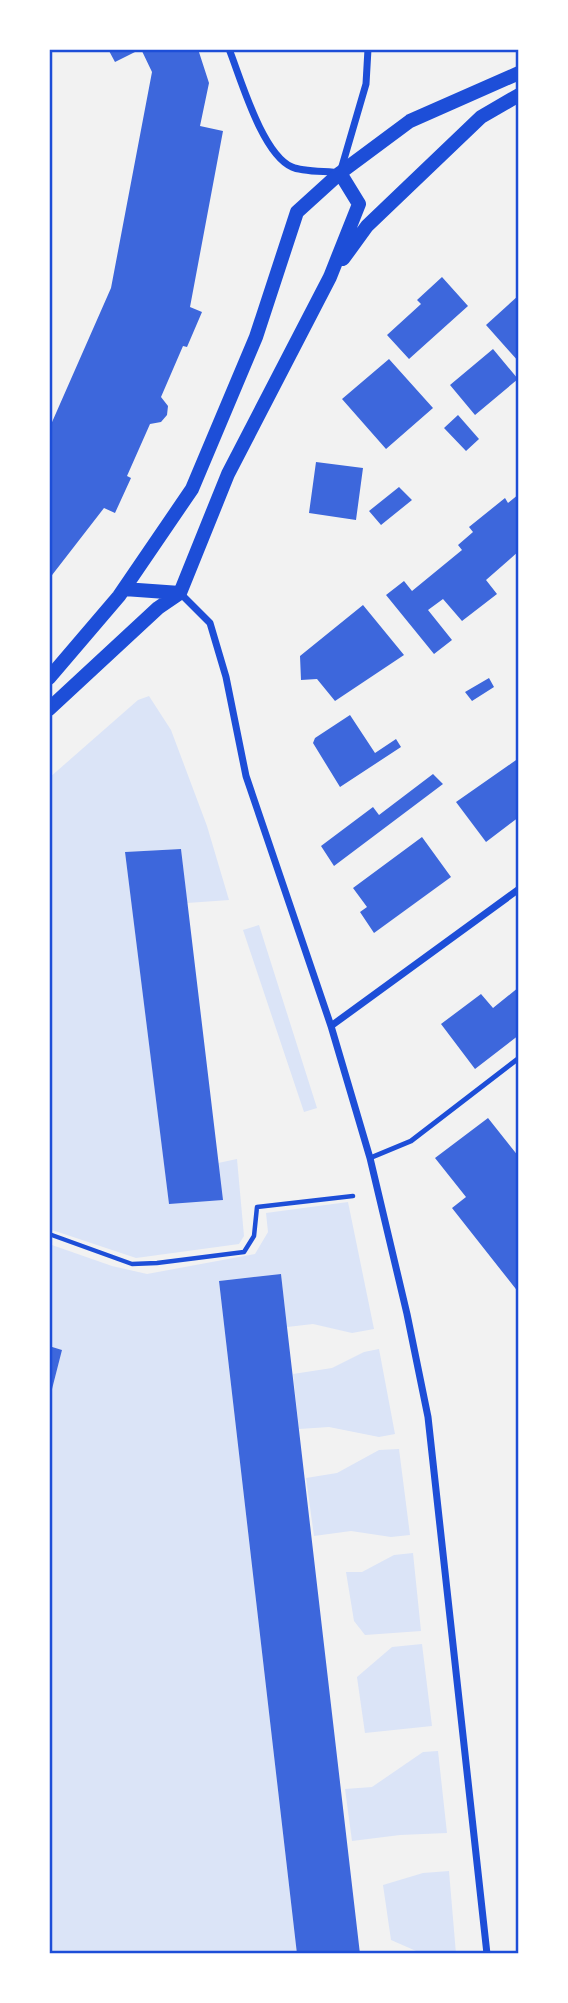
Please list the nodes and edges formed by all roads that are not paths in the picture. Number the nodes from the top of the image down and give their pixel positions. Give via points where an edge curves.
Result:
1 (229, 49) edge
2 (368, 49) edge
3 (519, 73) edge
4 (519, 95) edge
5 (340, 173) junction
6 (330, 277) junction
7 (124, 589) junction
8 (180, 593) junction
9 (49, 678) edge
10 (49, 709) edge
11 (519, 889) edge
12 (331, 1026) junction
13 (519, 1058) edge
14 (370, 1158) junction
15 (487, 1954) edge

1 - 5 street via 263,136 274,152 292,167
2 - 5 street via 366,84
3 - 5 main road via 410,121
4 - 6 main road via 481,117 367,226
5 - 6 main road via 359,204
5 - 7 main road via 297,212 256,337 192,489
6 - 8 main road via 228,474
7 - 8 main road
7 - 9 main road
8 - 10 main road
8 - 12 street via 210,623 246,776
11 - 12 street
12 - 14 street
13 - 14 lane via 411,1141
14 - 15 street via 428,1417

